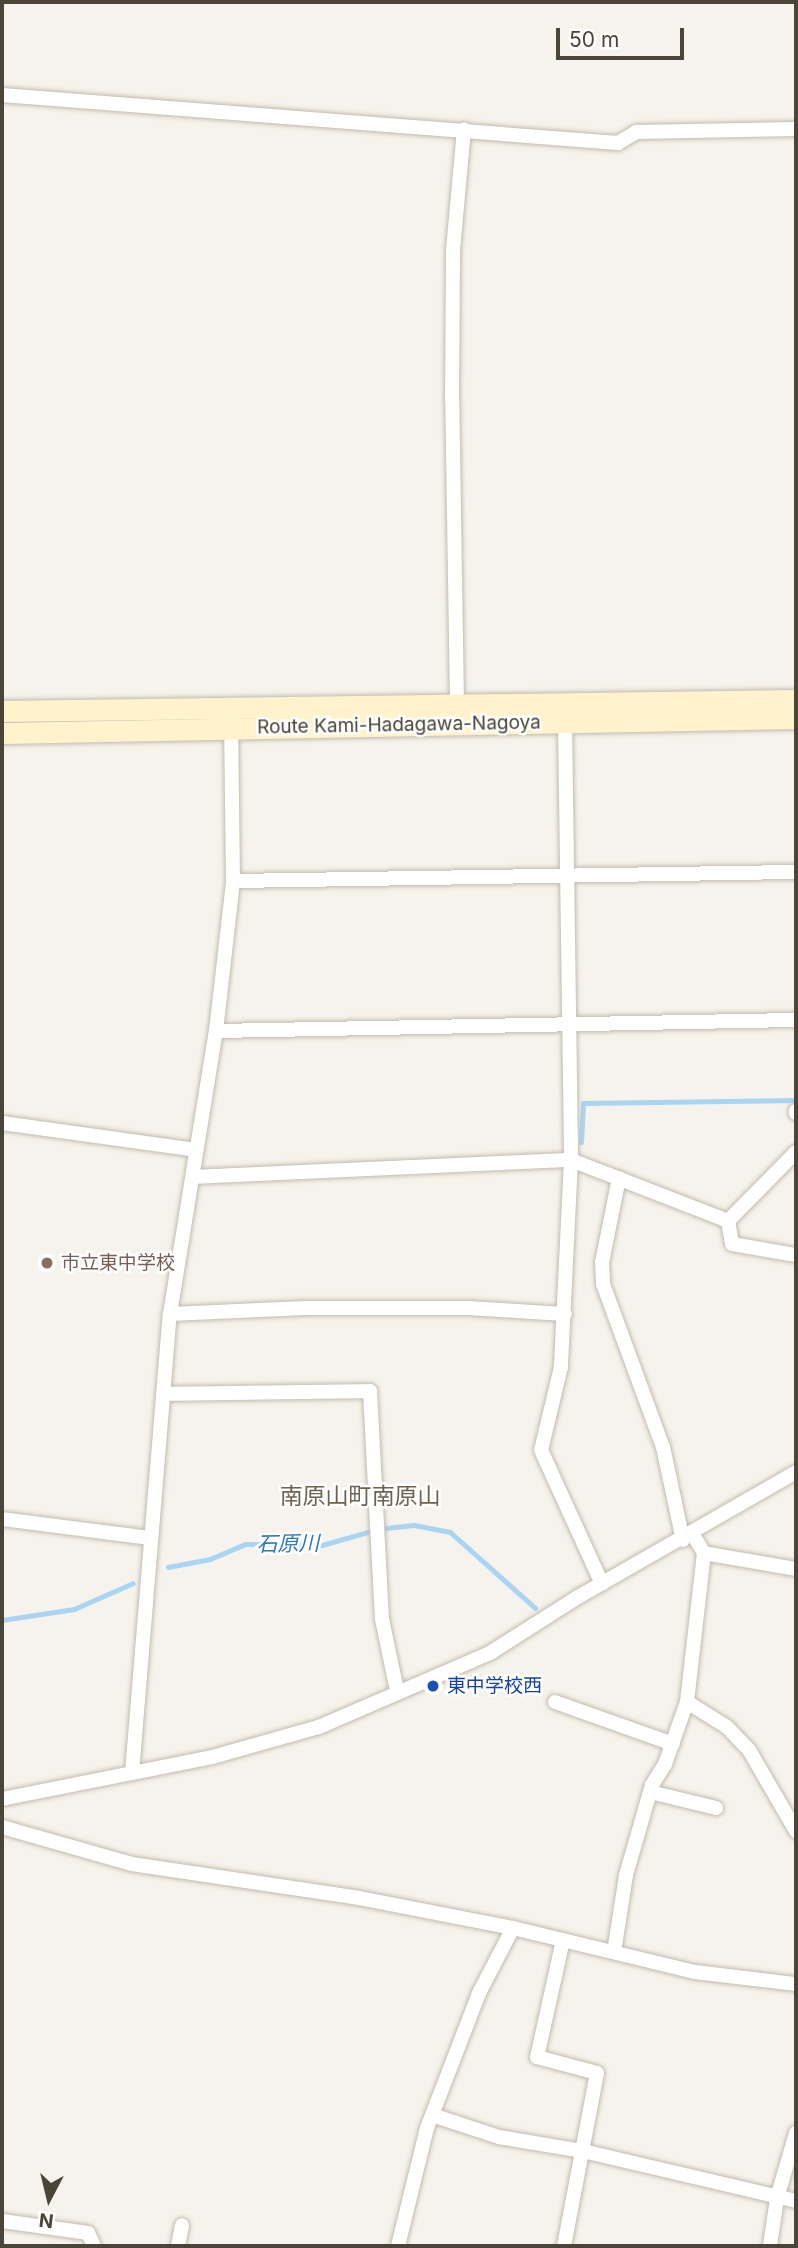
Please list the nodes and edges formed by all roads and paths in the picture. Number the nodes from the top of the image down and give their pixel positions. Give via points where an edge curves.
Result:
1 (2, 94) edge
2 (796, 129) edge
3 (464, 130) junction
4 (796, 700) edge
5 (457, 704) junction
6 (230, 707) junction
7 (2, 710) edge
8 (796, 718) edge
9 (565, 722) junction
10 (231, 729) junction
11 (2, 733) edge
12 (796, 872) edge
13 (569, 875) junction
14 (233, 881) junction
15 (796, 1020) edge
16 (569, 1025) junction
17 (216, 1031) junction
18 (2, 1122) edge
19 (196, 1150) junction
20 (796, 1152) edge
21 (570, 1160) junction
22 (193, 1177) junction
23 (619, 1178) junction
24 (728, 1221) junction
25 (796, 1255) edge
26 (170, 1314) junction
27 (565, 1314) junction
28 (163, 1394) junction
29 (796, 1472) edge
30 (2, 1519) edge
31 (688, 1537) junction
32 (151, 1538) junction
33 (704, 1553) junction
34 (796, 1569) edge
35 (602, 1584) junction
36 (397, 1691) junction
37 (555, 1702) dead end
38 (687, 1702) junction
39 (673, 1744) junction
40 (132, 1773) junction
41 (650, 1792) junction
42 (2, 1798) edge
43 (716, 1808) dead end
44 (2, 1827) edge
45 (796, 1831) edge
46 (513, 1928) junction
47 (563, 1940) junction
48 (614, 1952) junction
49 (796, 1984) edge
50 (432, 2115) junction
51 (796, 2133) edge
52 (583, 2151) junction
53 (777, 2198) junction
54 (796, 2201) edge
55 (2, 2221) edge
56 (182, 2225) dead end
57 (94, 2246) edge
58 (178, 2246) edge
59 (398, 2246) edge
60 (564, 2246) edge
61 (770, 2246) edge

1 - 3 street
2 - 3 street via 636,132 618,143
3 - 5 street via 453,250
4 - 5 main road, Route Kami-Hadagawa-Nagoya
5 - 6 main road, Route Kami-Hadagawa-Nagoya
6 - 7 main road, Route Kami-Hadagawa-Nagoya
6 - 10 street
8 - 9 main road, Route Kami-Hadagawa-Nagoya
9 - 10 main road, Route Kami-Hadagawa-Nagoya
9 - 13 street
10 - 11 main road, Route Kami-Hadagawa-Nagoya
10 - 14 street
12 - 13 street
13 - 14 street
13 - 16 street
14 - 17 street
15 - 16 street
16 - 17 street
16 - 21 street
17 - 19 street
18 - 19 street
19 - 22 street
20 - 24 street
21 - 22 street
21 - 23 street
21 - 27 street
22 - 26 street
23 - 24 street
23 - 31 street via 602,1262 603,1284 663,1447
24 - 25 street via 732,1244
26 - 27 street via 332,1308
26 - 28 street
27 - 35 street via 561,1367 541,1450
28 - 32 street
28 - 36 street via 370,1391 382,1619
29 - 31 street
30 - 32 street
31 - 33 street
31 - 35 street
32 - 40 street
33 - 34 street
33 - 38 street
35 - 36 street via 490,1653
36 - 40 street via 319,1727 212,1757
37 - 39 street
38 - 39 street
38 - 45 street via 727,1727 749,1750
39 - 41 street
40 - 42 street
41 - 43 street
41 - 48 street via 626,1875
44 - 46 street via 132,1864 359,1898
46 - 47 street
46 - 50 street via 479,1993
47 - 48 street
47 - 52 street via 537,2057 597,2073
48 - 49 street via 695,1972
50 - 52 street via 499,2137
50 - 59 street
51 - 53 street
52 - 53 street
52 - 60 street
53 - 54 street
53 - 61 street
55 - 57 street via 88,2233
56 - 58 street

